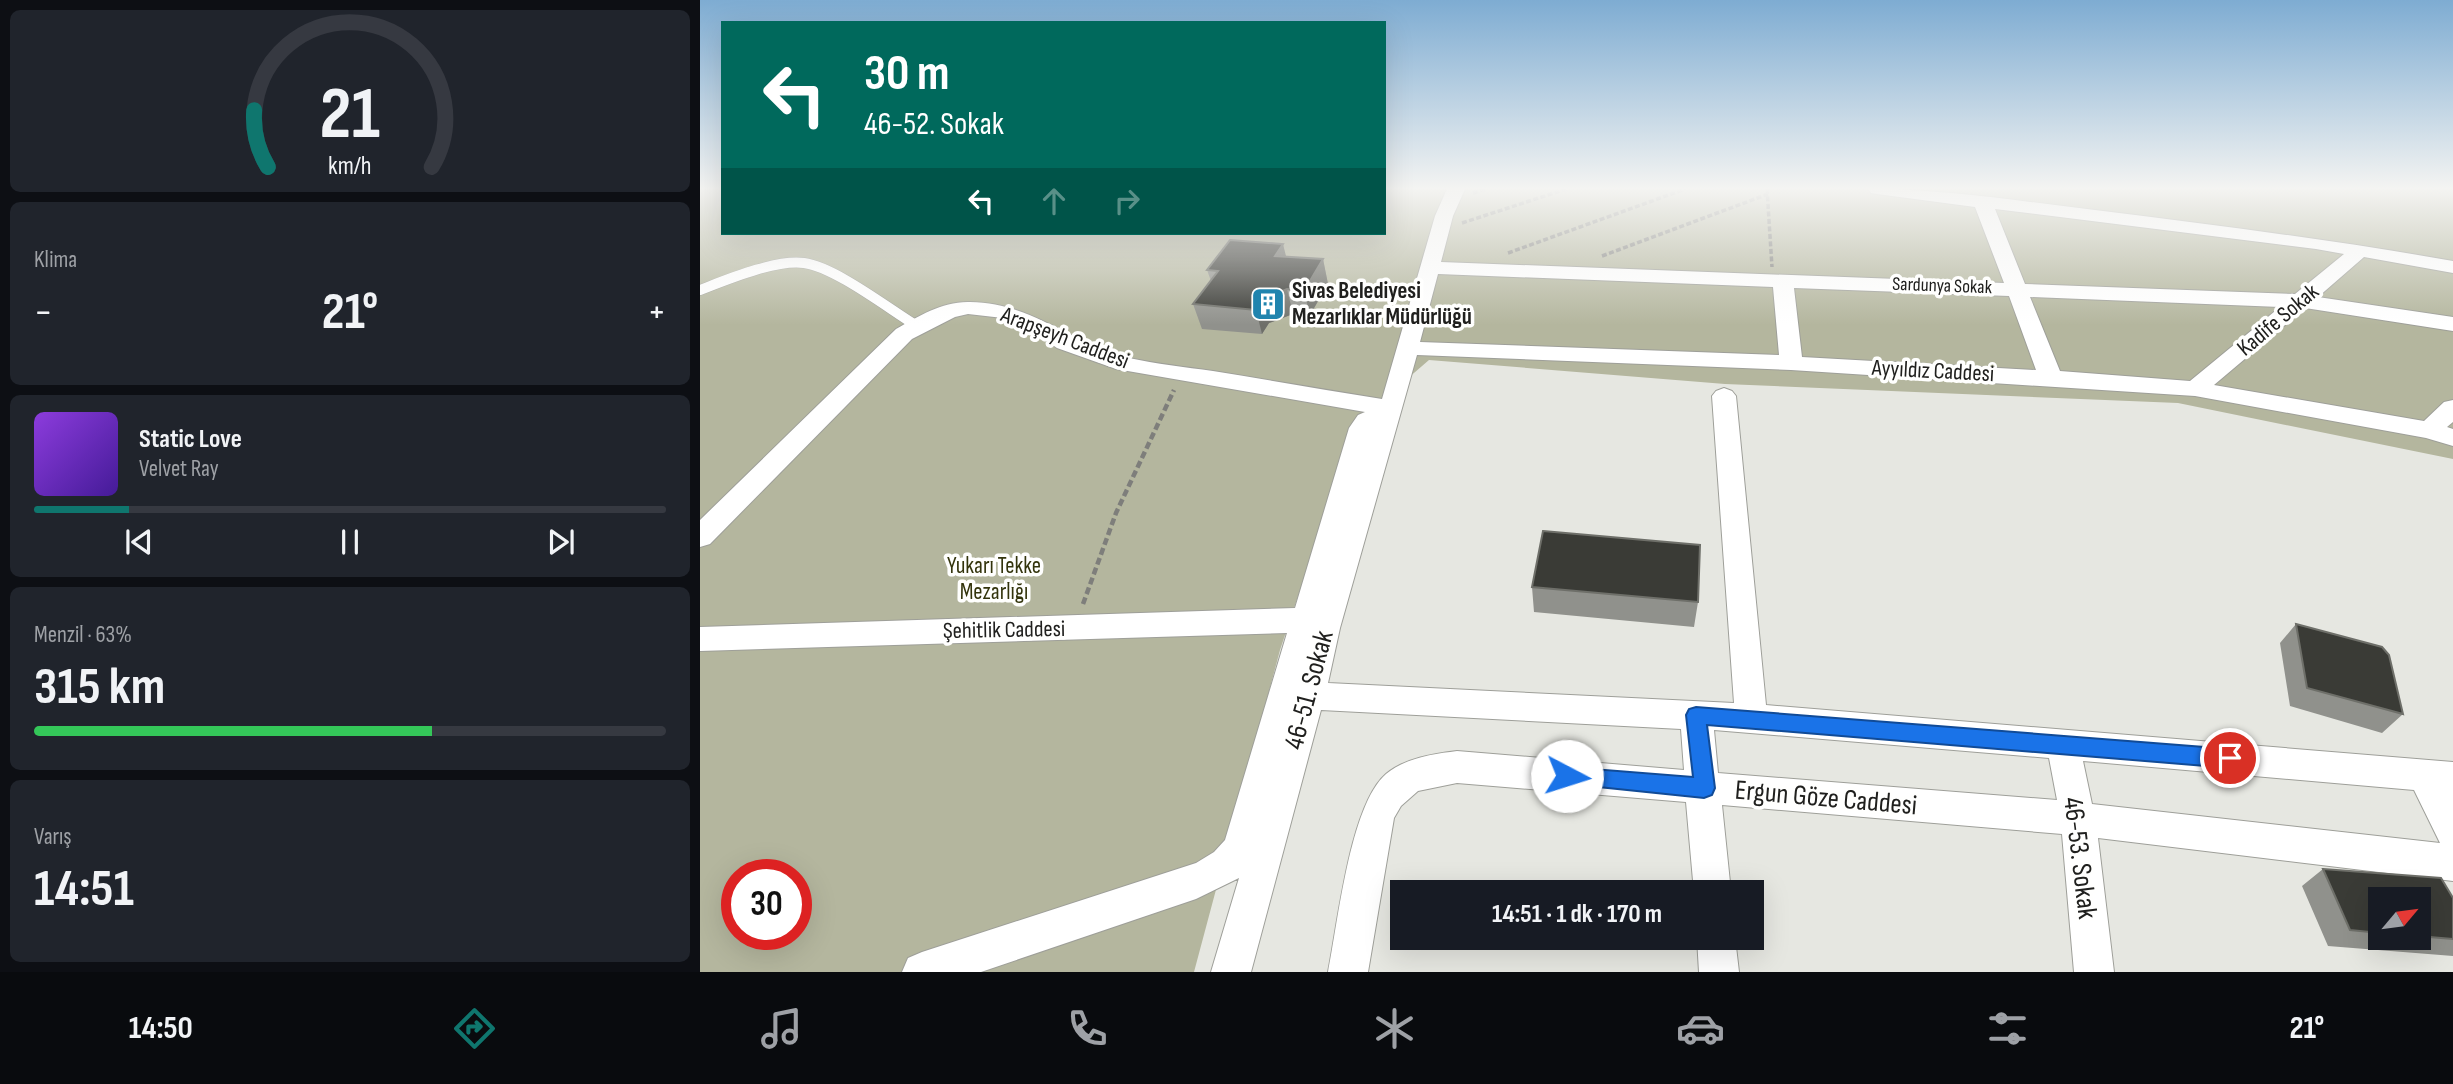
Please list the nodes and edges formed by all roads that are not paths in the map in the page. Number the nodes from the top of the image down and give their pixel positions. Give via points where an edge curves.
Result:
1 (1439, 234) edge
2 (1995, 234) edge
3 (2252, 234) edge
4 (2360, 251) junction
5 (2453, 267) edge
6 (1430, 268) junction
7 (1777, 282) junction
8 (2016, 288) junction
9 (700, 290) edge
10 (2301, 301) junction
11 (2453, 324) edge
12 (917, 326) junction
13 (1408, 348) junction
14 (1791, 363) junction
15 (2051, 378) junction
16 (2195, 389) junction
17 (1724, 396) dead end
18 (1391, 408) junction
19 (2453, 408) edge
20 (2429, 430) junction
21 (2453, 438) edge
22 (700, 537) edge
23 (1307, 620) junction
24 (700, 639) edge
25 (1309, 696) junction
26 (1696, 715) junction
27 (1751, 718) junction
28 (2063, 744) junction
29 (2438, 776) edge
30 (1704, 788) junction
31 (2078, 819) junction
32 (2453, 833) edge
33 (2453, 863) edge
34 (1712, 880) edge
35 (1717, 950) edge
36 (922, 972) edge
37 (1231, 972) edge
38 (1348, 972) edge
39 (1719, 972) edge
40 (2094, 972) edge

1 - 6 street, 46-51. Sokak
2 - 8 street
3 - 4 street
4 - 5 street
4 - 10 street, Kadife Sokak
6 - 7 street, Sardunya Sokak
6 - 13 street, 46-51. Sokak
7 - 8 street, Sardunya Sokak
7 - 14 street
8 - 10 street, Sardunya Sokak
8 - 15 street
9 - 12 lane via 804,263
10 - 11 street, Sardunya Sokak
10 - 16 street, Kadife Sokak
12 - 18 street, Arapşeyh Caddesi via 931,317 968,308 1007,312 1037,324 1065,343 1112,360
12 - 22 street, Arapşeyh Caddesi
13 - 14 street, Ayyıldız Caddesi
13 - 18 street, 46-51. Sokak
14 - 15 street, Ayyıldız Caddesi
15 - 16 street, Ayyıldız Caddesi
16 - 20 street, Ayyıldız Caddesi
17 - 27 street
18 - 23 street, 46-51. Sokak via 1362,428
18 - 25 street, 46-51. Sokak
19 - 20 street
20 - 21 street, Ayyıldız Caddesi
23 - 24 street, Şehitlik Caddesi
23 - 36 street, 46-51. Sokak via 1241,848 1233,861 1217,873
25 - 26 street
25 - 37 street, 46-51. Sokak
26 - 27 street
26 - 30 street
27 - 28 street
28 - 29 street
28 - 31 street, 46-53. Sokak
29 - 32 street
30 - 31 street, Ergun Göze Caddesi
30 - 34 street
30 - 38 street, Ergun Göze Caddesi via 1457,767 1410,776 1390,792 1375,821
31 - 33 street, Ergun Göze Caddesi
31 - 40 street, 46-53. Sokak
35 - 39 street

